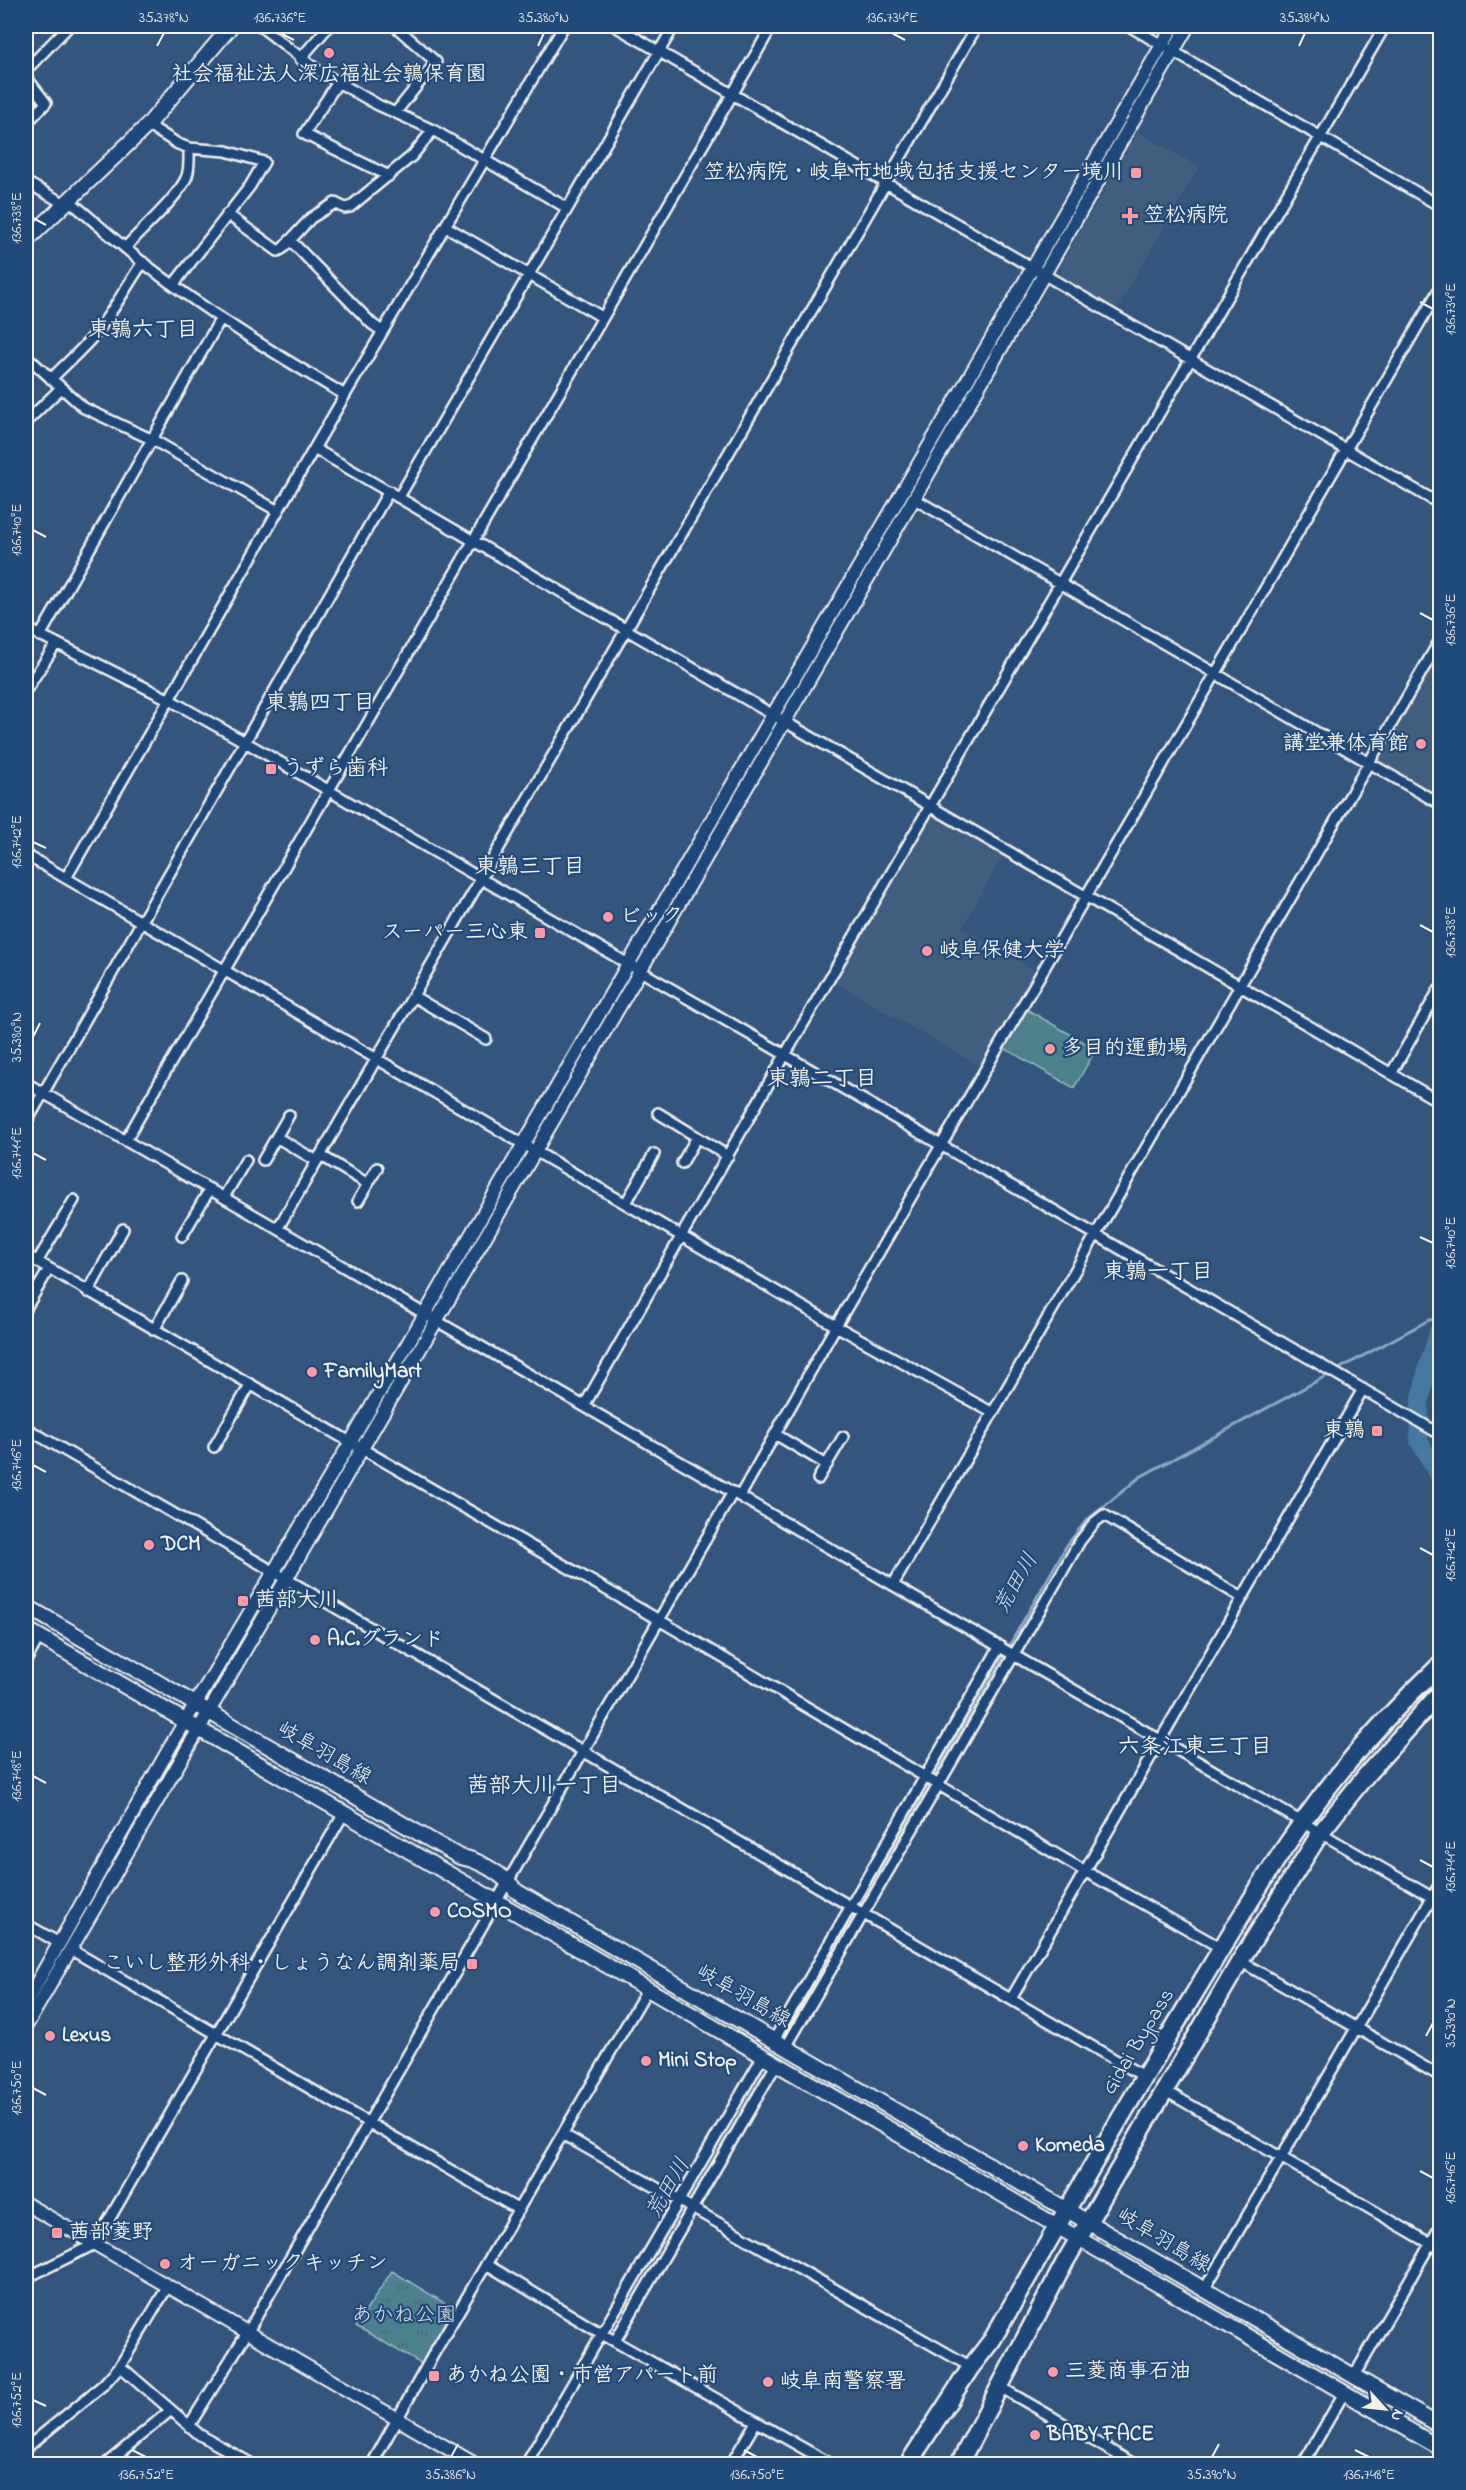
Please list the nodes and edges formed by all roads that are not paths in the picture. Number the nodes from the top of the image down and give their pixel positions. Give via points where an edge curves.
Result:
1 (69, 26) edge
2 (231, 26) edge
3 (260, 26) edge
4 (329, 26) edge
5 (395, 26) edge
6 (564, 26) edge
7 (615, 26) edge
8 (674, 26) edge
9 (772, 26) edge
10 (977, 26) edge
11 (1128, 26) edge
12 (1173, 26) edge
13 (1188, 26) edge
14 (1384, 26) edge
15 (1167, 48) junction
16 (659, 50) junction
17 (300, 58) junction
18 (26, 70) edge
19 (26, 77) edge
20 (338, 82) junction
21 (732, 94) junction
22 (396, 112) junction
23 (26, 124) edge
24 (148, 125) junction
25 (433, 130) junction
26 (1320, 137) junction
27 (189, 148) junction
28 (483, 160) junction
29 (388, 176) junction
30 (887, 181) junction
31 (26, 182) edge
32 (63, 203) junction
33 (1440, 206) edge
34 (567, 208) junction
35 (227, 214) junction
36 (445, 226) junction
37 (290, 240) junction
38 (26, 241) edge
39 (125, 248) junction
40 (142, 262) junction
41 (1037, 271) junction
42 (528, 274) junction
43 (174, 284) junction
44 (1440, 288) edge
45 (602, 317) junction
46 (221, 318) junction
47 (382, 331) junction
48 (26, 356) edge
49 (1191, 359) junction
50 (51, 379) junction
51 (60, 389) junction
52 (345, 394) junction
53 (26, 422) edge
54 (153, 440) junction
55 (315, 449) junction
56 (1347, 449) junction
57 (389, 491) junction
58 (399, 497) junction
59 (913, 498) junction
60 (1440, 504) edge
61 (278, 511) junction
62 (473, 540) junction
63 (1060, 584) junction
64 (26, 628) edge
65 (627, 630) junction
66 (40, 636) junction
67 (1440, 640) edge
68 (56, 644) junction
69 (1215, 674) junction
70 (26, 690) edge
71 (170, 700) junction
72 (778, 718) junction
73 (245, 742) junction
74 (1369, 762) junction
75 (328, 790) junction
76 (1440, 804) edge
77 (931, 806) junction
78 (26, 855) edge
79 (66, 878) junction
80 (481, 880) junction
81 (1086, 896) junction
82 (140, 920) junction
83 (628, 965) junction
84 (225, 969) junction
85 (640, 971) junction
86 (1240, 985) junction
87 (1440, 988) edge
88 (413, 996) junction
89 (486, 1039) dead end
90 (785, 1055) junction
91 (376, 1058) junction
92 (1391, 1074) junction
93 (26, 1083) edge
94 (42, 1093) junction
95 (1440, 1102) edge
96 (658, 1113) dead end
97 (289, 1115) dead end
98 (26, 1123) edge
99 (276, 1137) junction
100 (697, 1137) junction
101 (126, 1140) junction
102 (941, 1146) junction
103 (529, 1147) junction
104 (654, 1154) dead end
105 (728, 1155) junction
106 (318, 1158) junction
107 (246, 1160) dead end
108 (262, 1160) dead end
109 (682, 1163) dead end
110 (377, 1168) dead end
111 (368, 1184) junction
112 (210, 1188) junction
113 (224, 1197) junction
114 (74, 1200) dead end
115 (357, 1201) dead end
116 (626, 1203) junction
117 (278, 1228) junction
118 (123, 1229) dead end
119 (1095, 1235) junction
120 (182, 1236) dead end
121 (681, 1236) junction
122 (26, 1255) edge
123 (38, 1262) junction
124 (49, 1269) junction
125 (182, 1281) dead end
126 (88, 1292) junction
127 (26, 1308) edge
128 (425, 1314) junction
129 (436, 1320) junction
130 (836, 1326) junction
131 (154, 1330) junction
132 (250, 1385) junction
133 (1362, 1389) junction
134 (584, 1406) junction
135 (993, 1413) junction
136 (26, 1428) edge
137 (775, 1434) junction
138 (1439, 1434) edge
139 (843, 1437) dead end
140 (355, 1446) junction
141 (214, 1447) dead end
142 (827, 1465) junction
143 (818, 1479) dead end
144 (736, 1494) junction
145 (273, 1572) junction
146 (285, 1579) junction
147 (893, 1585) junction
148 (1241, 1597) junction
149 (26, 1606) edge
150 (659, 1620) junction
151 (26, 1629) edge
152 (39, 1637) junction
153 (1007, 1650) junction
154 (26, 1661) edge
155 (1440, 1665) edge
156 (1440, 1694) edge
157 (202, 1709) junction
158 (185, 1722) junction
159 (198, 1729) junction
160 (1159, 1738) junction
161 (583, 1752) junction
162 (931, 1781) junction
163 (344, 1813) junction
164 (1303, 1822) junction
165 (1321, 1832) junction
166 (1083, 1870) junction
167 (509, 1881) junction
168 (1440, 1884) edge
169 (1437, 1899) edge
170 (497, 1901) junction
171 (851, 1906) junction
172 (862, 1913) junction
173 (26, 1924) edge
174 (64, 1946) junction
175 (1221, 1948) junction
176 (1240, 1960) junction
177 (648, 1989) junction
178 (1011, 1999) junction
179 (26, 2002) edge
180 (26, 2026) edge
181 (1356, 2027) junction
182 (216, 2035) junction
183 (780, 2043) junction
184 (763, 2056) junction
185 (777, 2063) junction
186 (1143, 2076) junction
187 (1440, 2076) edge
188 (1164, 2090) junction
189 (367, 2123) junction
190 (564, 2135) junction
191 (1283, 2157) junction
192 (26, 2204) edge
193 (686, 2205) junction
194 (1066, 2209) junction
195 (519, 2210) junction
196 (1088, 2221) junction
197 (1057, 2226) junction
198 (1440, 2227) edge
199 (1078, 2239) junction
200 (1431, 2243) junction
201 (95, 2244) junction
202 (1440, 2249) edge
203 (486, 2264) junction
204 (26, 2278) edge
205 (168, 2286) junction
206 (1204, 2290) junction
207 (247, 2333) junction
208 (602, 2334) junction
209 (615, 2342) junction
210 (120, 2366) junction
211 (971, 2367) junction
212 (1354, 2376) junction
213 (1000, 2387) junction
214 (1344, 2393) junction
215 (171, 2410) junction
216 (398, 2420) junction
217 (756, 2422) junction
218 (189, 2426) junction
219 (1440, 2426) edge
220 (26, 2448) edge
221 (1440, 2448) edge
222 (106, 2464) edge
223 (252, 2464) edge
224 (372, 2464) edge
225 (475, 2464) edge
226 (526, 2464) edge
227 (731, 2464) edge
228 (831, 2464) edge
229 (908, 2464) edge
230 (959, 2464) edge
231 (1134, 2464) edge
232 (1303, 2464) edge

1 - 18 street
2 - 24 main road
3 - 17 street
4 - 17 street
5 - 22 street via 436,62
6 - 28 street
7 - 16 street
8 - 16 street
9 - 21 street
10 - 30 street
11 - 15 street
12 - 15 street
13 - 15 street
14 - 26 street
15 - 26 street
15 - 41 street
16 - 21 street
16 - 34 street
17 - 20 street
19 - 23 street via 46,103
20 - 22 street
20 - 29 street via 304,135
21 - 30 street
21 - 45 street
22 - 25 street
24 - 27 street
24 - 32 main road
25 - 28 street
25 - 29 street via 412,156
26 - 33 street
26 - 49 street
27 - 35 street via 226,151 264,162
27 - 39 street via 187,177
28 - 34 street
28 - 36 street
29 - 37 street via 350,207 335,203 319,213
30 - 41 street
30 - 65 street
31 - 32 street
32 - 38 main road
32 - 39 street via 71,202
34 - 42 street
35 - 37 street via 278,251
35 - 43 street
36 - 42 street
36 - 47 street
37 - 47 street
39 - 40 street
40 - 43 street
40 - 50 street via 91,339
41 - 49 street
41 - 59 street
41 - 72 street
42 - 45 street
42 - 58 street
43 - 46 street
44 - 56 street
45 - 62 street
46 - 52 street
46 - 54 street
47 - 52 street
48 - 50 street
49 - 56 street
49 - 63 street
50 - 51 street
51 - 53 street
51 - 54 street via 84,408
52 - 55 street
54 - 61 street
54 - 66 street
55 - 57 street
55 - 61 street
56 - 60 street
56 - 69 street
57 - 58 street
57 - 73 street
58 - 62 street
59 - 63 street
59 - 72 street
61 - 71 street
62 - 65 street
62 - 75 street
63 - 69 street
63 - 77 street
64 - 66 street
65 - 72 street
65 - 80 street
66 - 68 street
67 - 74 street
68 - 70 street
68 - 71 street
69 - 74 street
69 - 81 street
71 - 73 street
71 - 79 street
72 - 77 street
72 - 83 street
72 - 85 street
73 - 75 street
73 - 82 street
74 - 76 street
74 - 86 street
75 - 80 street
75 - 84 street
77 - 81 street
77 - 90 street
78 - 79 street
79 - 82 street
80 - 83 street
80 - 88 street
81 - 86 street
81 - 102 street
82 - 84 street
82 - 94 street
83 - 85 street
83 - 103 street
84 - 91 street
84 - 101 street
85 - 90 street
85 - 103 street
86 - 92 street
86 - 119 street
87 - 92 street
88 - 89 street
88 - 91 street
90 - 102 street
90 - 105 street
91 - 103 street
91 - 106 street
92 - 95 street
93 - 94 street
94 - 98 street
94 - 101 street
96 - 100 street
97 - 99 street
99 - 106 street
99 - 108 street
100 - 105 street
100 - 109 street
101 - 112 street
102 - 119 street
102 - 130 street
103 - 116 street
103 - 128 street
103 - 129 street
104 - 116 street
105 - 121 street
106 - 111 street
106 - 117 street
107 - 113 street
110 - 111 street
111 - 115 street
112 - 113 street
112 - 120 street
113 - 117 street
114 - 123 street
116 - 121 street
117 - 128 street
118 - 126 street
119 - 133 street
119 - 135 street
121 - 130 street
121 - 134 street
122 - 123 street
123 - 124 street
124 - 126 street
124 - 127 street
125 - 131 street
126 - 131 street
128 - 129 street
128 - 140 street
129 - 134 street
129 - 140 street
130 - 135 street
130 - 137 street
131 - 132 street
132 - 140 street
132 - 141 street
133 - 138 street
133 - 148 street
134 - 144 street
135 - 147 street
136 - 145 street
137 - 142 street
137 - 144 street
139 - 142 street
140 - 145 street
140 - 146 street
140 - 150 street
142 - 143 street
144 - 147 street
144 - 150 street
145 - 146 street
145 - 157 street
146 - 157 street
146 - 161 street
147 - 153 street
148 - 153 street via 1104,1515 1080,1541
148 - 160 street
149 - 157 main road, 岐阜羽島線
150 - 161 street
150 - 162 street
151 - 152 main road, 岐阜羽島線
152 - 154 street
152 - 158 main road, 岐阜羽島線
153 - 160 street
153 - 162 street
153 - 162 street
155 - 164 highway, Gidai Bypass via 1352,1758
156 - 165 highway via 1367,1774
157 - 158 street
157 - 159 street
157 - 167 main road, 岐阜羽島線 via 460,1857 469,1858
158 - 159 main road, 岐阜羽島線
158 - 174 street
159 - 163 main road, 岐阜羽島線
159 - 174 street
160 - 164 street
160 - 166 street
161 - 167 street
161 - 171 street
162 - 166 street
162 - 171 street
162 - 172 street
163 - 170 main road, 岐阜羽島線
163 - 182 street
164 - 165 street
164 - 175 highway, Gidai Bypass
165 - 169 street
165 - 176 highway
166 - 175 street
166 - 178 street
167 - 170 street
167 - 183 main road, 岐阜羽島線 via 516,1891
168 - 169 street
169 - 181 street
170 - 177 main road, 岐阜羽島線
170 - 189 street
171 - 172 street
171 - 183 street
172 - 178 street
172 - 183 street
173 - 174 street
174 - 179 street
174 - 180 street
174 - 182 street
175 - 186 highway, Gidai Bypass
176 - 181 street
176 - 188 highway
177 - 184 main road, 岐阜羽島線
177 - 190 street
178 - 186 street
181 - 187 street
181 - 191 street
182 - 189 street
182 - 201 street
183 - 194 main road, 岐阜羽島線
184 - 185 main road, 岐阜羽島線
184 - 193 street
185 - 193 street
185 - 197 main road, 岐阜羽島線
186 - 194 highway, Gidai Bypass
188 - 191 street
188 - 196 highway
189 - 195 street
189 - 207 street
190 - 193 street
190 - 195 street
191 - 200 street
191 - 206 street
192 - 201 street
193 - 208 street
193 - 209 street
193 - 211 street
194 - 196 main road, 岐阜羽島線
194 - 197 highway, Gidai Bypass
195 - 203 street
196 - 199 highway
196 - 206 main road, 岐阜羽島線
197 - 199 main road, 岐阜羽島線
197 - 211 highway, Gidai Bypass via 992,2340
198 - 200 street
199 - 213 highway
199 - 214 main road, 岐阜羽島線
200 - 202 street
200 - 212 street
201 - 204 street
201 - 205 street
203 - 208 street
203 - 216 street
205 - 207 street
205 - 210 street
206 - 212 main road, 岐阜羽島線
207 - 216 street
207 - 218 street
208 - 209 street
208 - 226 street
209 - 217 street
210 - 215 street
210 - 220 street via 103,2385
211 - 229 highway, Gidai Bypass
212 - 219 main road, 岐阜羽島線
213 - 230 highway
213 - 231 street
214 - 221 main road, 岐阜羽島線
214 - 232 street
215 - 218 street
215 - 222 street
216 - 224 street
216 - 225 street
217 - 227 street
217 - 228 street
218 - 223 street

